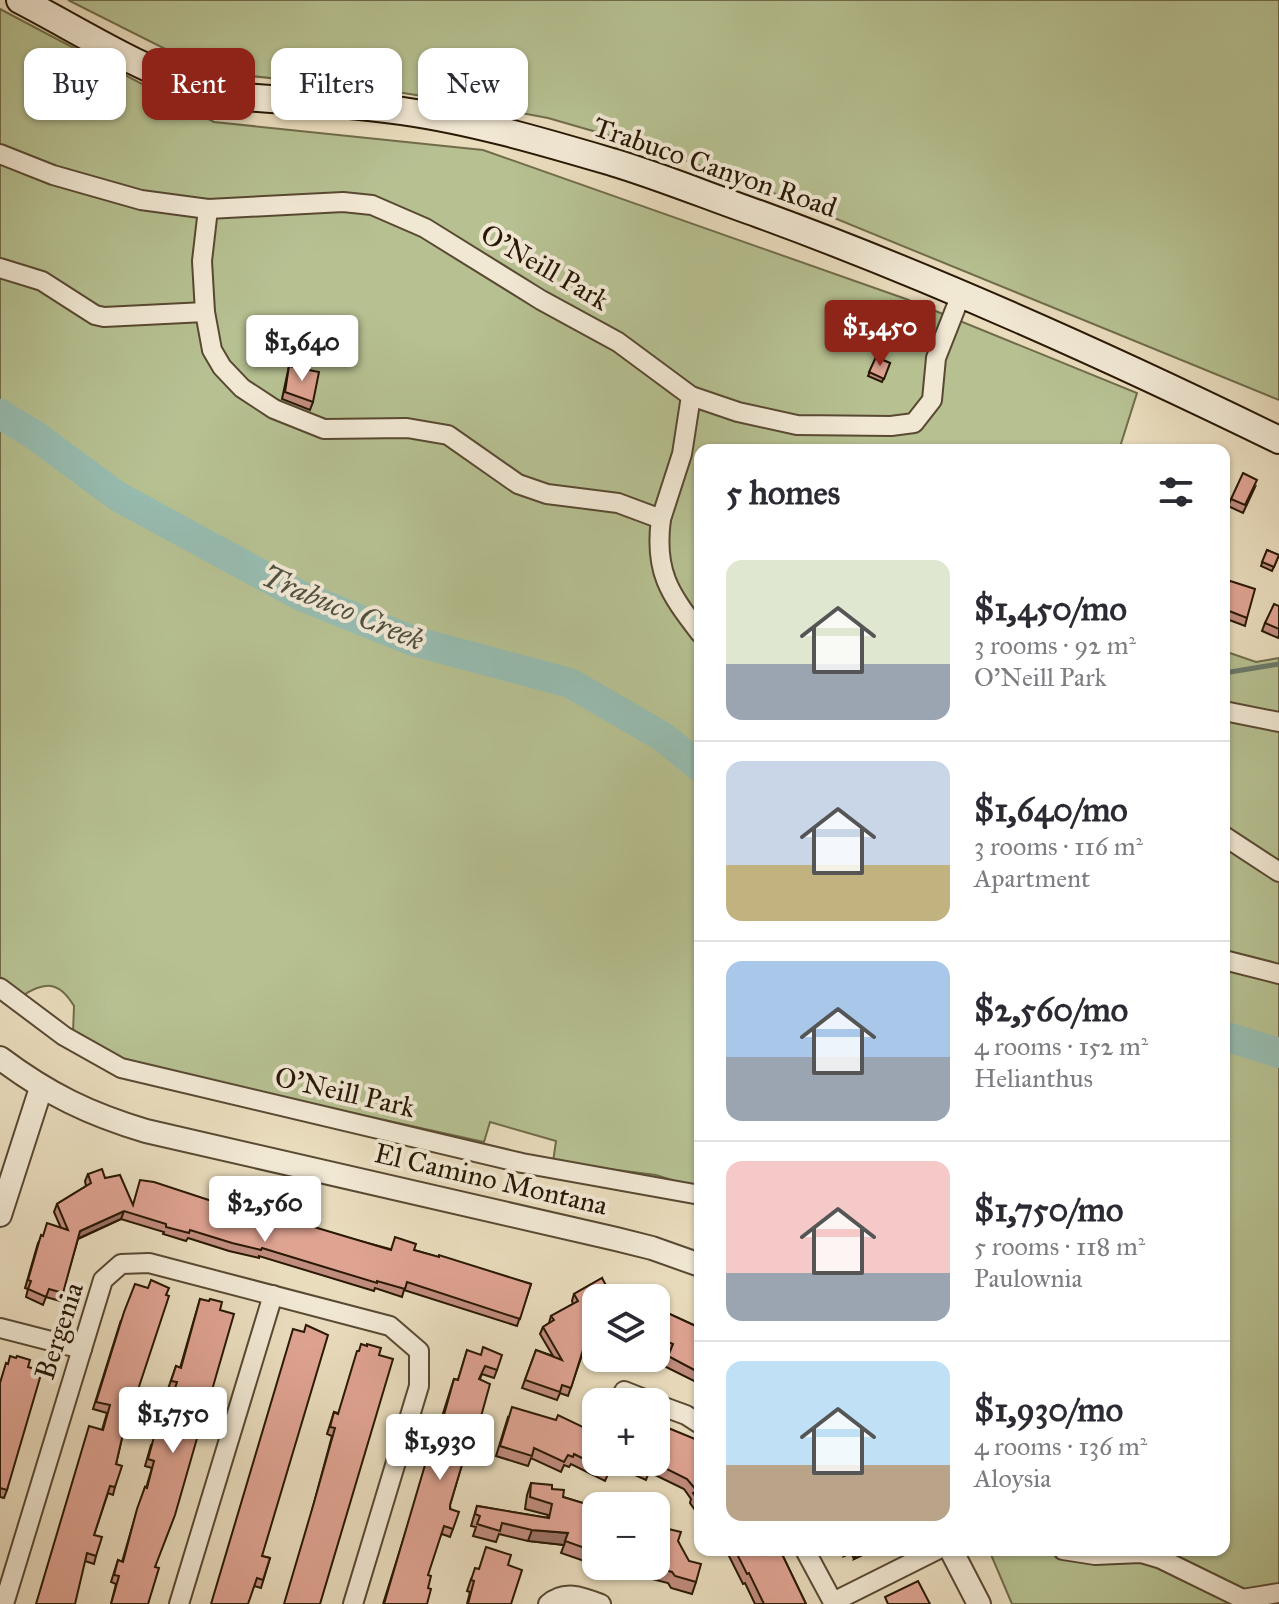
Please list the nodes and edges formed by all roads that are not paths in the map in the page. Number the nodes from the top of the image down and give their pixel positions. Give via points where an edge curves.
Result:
1 (20, 0) edge
2 (0, 154) edge
3 (208, 209) junction
4 (0, 268) edge
5 (962, 292) junction
6 (205, 312) junction
7 (691, 396) junction
8 (1279, 440) edge
9 (661, 519) junction
10 (694, 625) edge
11 (1230, 712) edge
12 (1279, 722) edge
13 (1230, 840) edge
14 (1279, 872) edge
15 (1230, 962) edge
16 (1279, 974) edge
17 (0, 988) edge
18 (0, 1058) edge
19 (41, 1088) junction
20 (694, 1194) edge
21 (0, 1215) edge
22 (694, 1263) edge
23 (273, 1295) junction
24 (0, 1328) edge
25 (82, 1349) junction
26 (670, 1409) edge
27 (694, 1420) edge
28 (808, 1556) edge
29 (925, 1556) edge
30 (954, 1556) edge
31 (1151, 1556) edge
32 (1279, 1593) edge
33 (1247, 1601) edge
34 (833, 1603) edge
35 (4, 1604) edge
36 (179, 1604) edge
37 (353, 1604) edge
38 (548, 1604) edge
39 (601, 1604) edge
40 (979, 1604) edge

1 - 5 main road, Trabuco Canyon Road via 199,89 231,97 405,112 519,137 671,182
2 - 3 street, O'Neill Park via 141,200
3 - 6 street via 202,261
3 - 7 street, O'Neill Park via 372,205 425,228 618,342
4 - 6 street via 42,281 104,317
5 - 7 street, O'Neill Park via 936,358 932,400 914,423 797,425
5 - 8 main road, Trabuco Canyon Road
6 - 9 street via 212,350 222,367 242,388 300,421 324,429 407,428 448,435 518,484 547,494 618,503
7 - 9 street via 682,454
9 - 10 street via 657,545 664,579
11 - 12 street
13 - 14 street
15 - 16 street
17 - 20 street, O'Neill Park via 64,1036 121,1068 535,1166
18 - 19 street, El Camino Montana
19 - 21 street
19 - 22 street, El Camino Montana via 146,1131 616,1239
23 - 25 street, Bergenia via 149,1263 121,1264 103,1280
23 - 36 street
23 - 37 street via 390,1326 419,1351 419,1386
24 - 25 street
25 - 35 street, Bergenia
26 - 27 street
28 - 34 street
29 - 34 street
30 - 40 street
31 - 33 street
32 - 33 street
38 - 39 street via 573,1594

